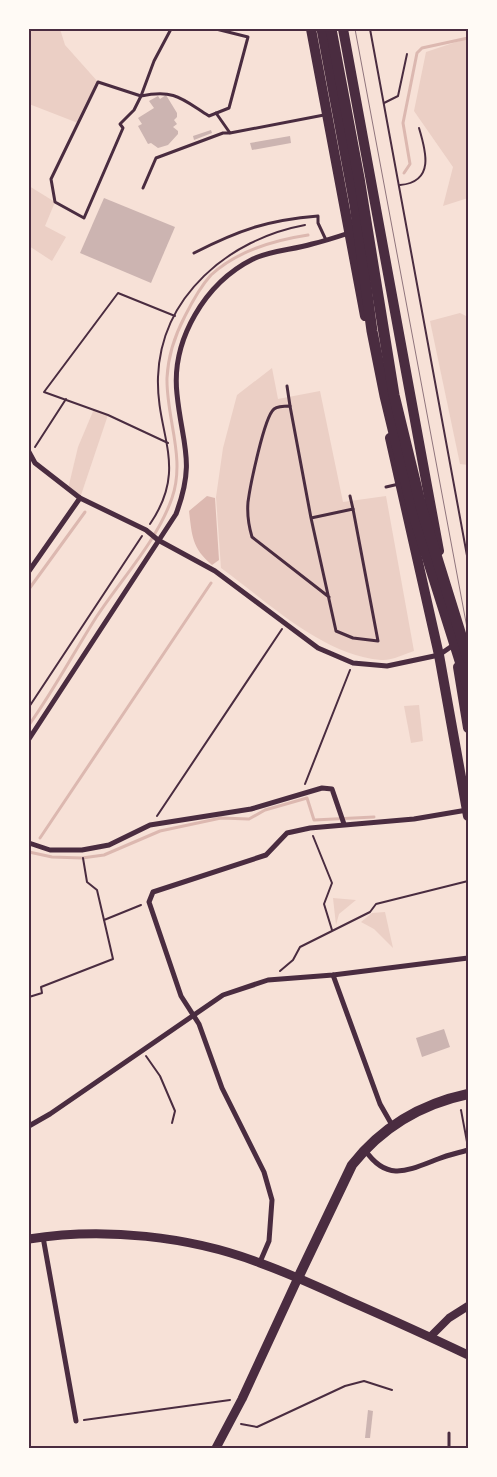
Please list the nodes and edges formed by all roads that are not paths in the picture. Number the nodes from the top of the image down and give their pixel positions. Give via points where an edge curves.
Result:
1 (171, 29) edge
2 (216, 29) edge
3 (312, 29) edge
4 (322, 29) edge
5 (331, 29) edge
6 (343, 29) edge
7 (141, 96) junction
8 (216, 113) dead end
9 (327, 115) junction
10 (230, 133) junction
11 (355, 179) junction
12 (143, 188) dead end
13 (349, 233) junction
14 (326, 240) junction
15 (194, 253) dead end
16 (287, 386) dead end
17 (290, 406) junction
18 (30, 453) edge
19 (400, 484) junction
20 (386, 487) dead end
21 (350, 496) dead end
22 (80, 498) junction
23 (353, 509) junction
24 (311, 518) junction
25 (158, 540) junction
26 (29, 571) edge
27 (329, 597) junction
28 (468, 635) edge
29 (454, 644) junction
30 (439, 655) junction
31 (468, 658) edge
32 (468, 686) edge
33 (468, 728) edge
34 (29, 739) edge
35 (468, 813) edge
36 (344, 824) junction
37 (29, 843) edge
38 (468, 958) edge
39 (333, 975) junction
40 (194, 1015) junction
41 (468, 1094) edge
42 (392, 1125) junction
43 (29, 1126) edge
44 (364, 1149) junction
45 (468, 1150) edge
46 (44, 1237) junction
47 (29, 1239) edge
48 (260, 1262) junction
49 (298, 1278) junction
50 (468, 1306) edge
51 (430, 1337) junction
52 (468, 1355) edge
53 (76, 1421) road end
54 (450, 1433) dead end
55 (216, 1448) edge
56 (449, 1448) edge

1 - 7 lane
2 - 7 lane via 248,36 229,108 209,116 174,94 160,92
3 - 9 main road
4 - 11 highway
5 - 11 highway
6 - 29 main road
7 - 7 lane via 134,110 120,124 123,128 84,218 55,202 51,180 98,82
8 - 10 lane
9 - 10 lane
9 - 13 main road
10 - 12 lane via 156,158
11 - 31 highway via 399,419 424,519
11 - 32 highway via 372,331 394,437 426,557
13 - 14 street
13 - 19 main road
14 - 15 lane via 318,216 260,224 233,233
14 - 25 street via 272,252 253,260 223,280 194,316 180,350 176,374 187,446 185,490 176,514
16 - 17 lane
17 - 24 lane
17 - 27 lane via 274,409 260,441 248,504 250,529 252,537
18 - 22 street via 35,463
19 - 20 lane
19 - 30 main road
21 - 23 lane
22 - 25 street via 146,530
22 - 26 street
23 - 24 lane
23 - 27 lane via 378,641 353,638 336,631
24 - 27 lane
25 - 30 street via 216,572 318,648 353,663 386,666
25 - 34 street
28 - 29 street
29 - 30 street
29 - 33 main road
30 - 35 main road
35 - 36 street
36 - 37 street via 332,789 322,788 251,809 150,825 109,845 82,850 50,850
36 - 40 street via 286,833 266,855 153,892 149,902 181,996
38 - 39 street
39 - 40 street via 268,980 223,995
39 - 42 street via 380,1104
40 - 43 street
40 - 48 street via 231,1109 264,1172 272,1200 269,1241
41 - 42 main road via 429,1106
42 - 44 main road
44 - 45 street via 385,1170 402,1172
44 - 49 main road via 349,1172
46 - 47 main road
46 - 48 main road via 90,1232 141,1236 232,1253
46 - 53 street
48 - 49 main road
49 - 51 main road
49 - 55 main road
50 - 51 street via 448,1318
51 - 52 main road
54 - 56 lane

